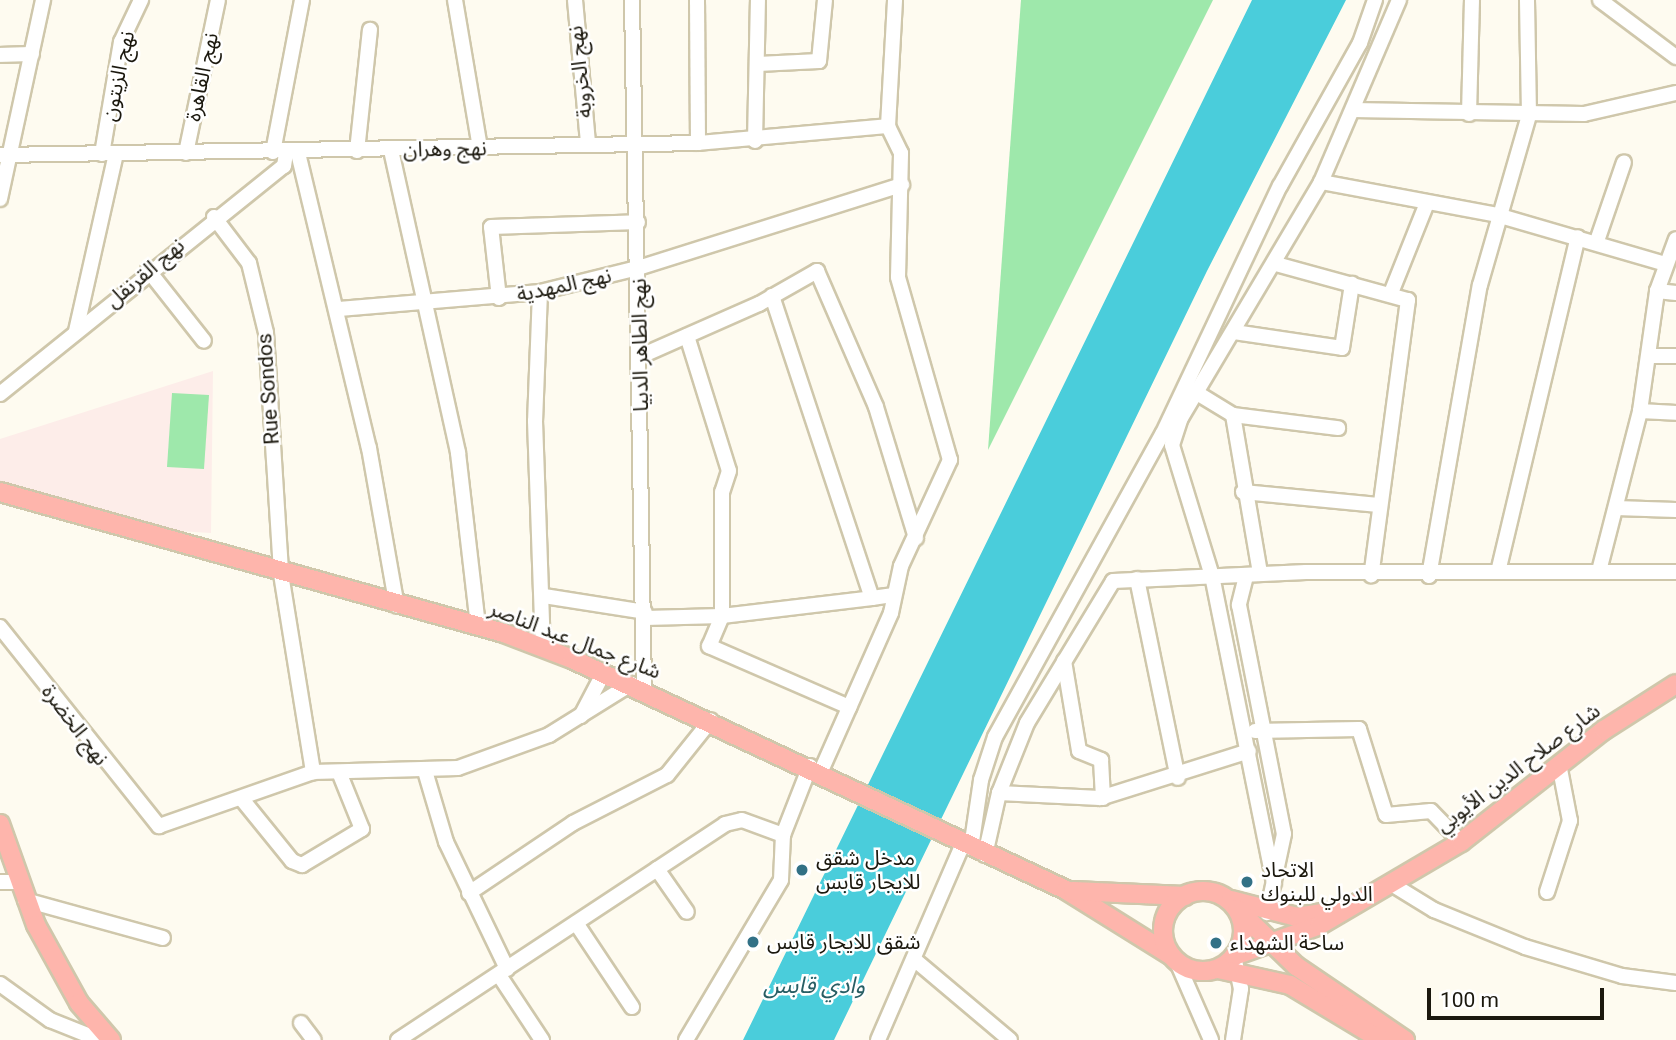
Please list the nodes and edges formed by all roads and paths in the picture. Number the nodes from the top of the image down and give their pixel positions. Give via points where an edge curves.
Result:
1 (43, 0) edge
2 (141, 0) edge
3 (218, 0) edge
4 (302, 0) edge
5 (455, 0) edge
6 (575, 0) edge
7 (632, 0) edge
8 (697, 0) edge
9 (758, 0) edge
10 (825, 0) edge
11 (895, 0) edge
12 (1375, 0) edge
13 (1399, 0) edge
14 (1472, 0) edge
15 (1527, 0) edge
16 (1600, 0) edge
17 (1620, 8) edge
18 (370, 30) dead end
19 (32, 54) junction
20 (0, 55) edge
21 (1676, 55) edge
22 (758, 64) junction
23 (1676, 93) edge
24 (1353, 110) junction
25 (1469, 114) junction
26 (1529, 115) junction
27 (888, 126) junction
28 (755, 141) junction
29 (698, 143) junction
30 (588, 144) junction
31 (636, 144) junction
32 (480, 148) junction
33 (391, 150) junction
34 (357, 151) junction
35 (286, 152) junction
36 (186, 153) junction
37 (109, 154) junction
38 (5, 155) edge
39 (1624, 162) dead end
40 (1321, 183) junction
41 (902, 185) junction
42 (0, 199) edge
43 (1427, 203) junction
44 (1497, 215) junction
45 (214, 217) junction
46 (638, 222) junction
47 (1577, 237) junction
48 (1676, 239) edge
49 (1597, 241) junction
50 (1276, 264) junction
51 (1665, 264) junction
52 (638, 268) junction
53 (148, 270) junction
54 (1352, 284) junction
55 (540, 292) junction
56 (1657, 292) junction
57 (1391, 293) junction
58 (1676, 293) edge
59 (772, 296) junction
60 (499, 298) junction
61 (421, 304) junction
62 (339, 309) junction
63 (76, 331) junction
64 (1234, 332) junction
65 (687, 336) junction
66 (204, 341) dead end
67 (641, 356) junction
68 (1650, 356) junction
69 (1676, 356) edge
70 (1197, 393) junction
71 (0, 394) edge
72 (1640, 411) junction
73 (1676, 413) edge
74 (1233, 415) junction
75 (1338, 428) dead end
76 (0, 492) edge
77 (1243, 492) junction
78 (1378, 505) junction
79 (1616, 508) junction
80 (1676, 510) edge
81 (916, 538) junction
82 (1599, 571) junction
83 (1498, 572) junction
84 (1676, 572) edge
85 (281, 574) junction
86 (1253, 575) junction
87 (1212, 576) junction
88 (1371, 576) junction
89 (1429, 576) junction
90 (1137, 579) junction
91 (894, 595) junction
92 (544, 596) junction
93 (872, 598) junction
94 (397, 606) junction
95 (645, 615) junction
96 (722, 616) junction
97 (478, 626) junction
98 (0, 627) edge
99 (543, 648) junction
100 (1064, 661) junction
101 (604, 672) junction
102 (1676, 684) edge
103 (637, 687) junction
104 (849, 708) junction
105 (578, 720) junction
106 (711, 720) junction
107 (1264, 728) junction
108 (1245, 734) junction
109 (1249, 751) junction
110 (1559, 764) junction
111 (425, 771) junction
112 (313, 772) junction
113 (339, 772) junction
114 (822, 772) junction
115 (1178, 778) junction
116 (999, 793) junction
117 (1103, 797) junction
118 (241, 798) junction
119 (0, 824) edge
120 (783, 835) junction
121 (1461, 842) junction
122 (968, 846) junction
123 (657, 869) junction
124 (0, 882) edge
125 (19, 882) junction
126 (1274, 883) junction
127 (1390, 883) junction
128 (1066, 890) junction
129 (1547, 892) dead end
130 (469, 893) junction
131 (1185, 896) junction
132 (25, 900) junction
133 (1226, 900) junction
134 (1350, 908) junction
135 (687, 912) dead end
136 (1267, 913) junction
137 (576, 923) junction
138 (163, 938) dead end
139 (1274, 946) junction
140 (1234, 956) junction
141 (1174, 959) junction
142 (915, 960) junction
143 (1219, 969) junction
144 (503, 972) junction
145 (1241, 974) junction
146 (1676, 982) edge
147 (0, 984) edge
148 (632, 1006) dead end
149 (301, 1023) dead end
150 (416, 1035) edge
151 (100, 1040) edge
152 (111, 1040) edge
153 (314, 1040) edge
154 (398, 1040) edge
155 (542, 1040) edge
156 (686, 1040) edge
157 (878, 1040) edge
158 (1010, 1040) edge
159 (1211, 1040) edge
160 (1233, 1040) edge
161 (1381, 1040) edge
162 (1405, 1040) edge

1 - 19 street
2 - 37 street, نهج الزيتون via 121,42
3 - 36 street, نهج القاهرة
4 - 35 street
5 - 32 street
6 - 30 street, نهج الخروبة
7 - 31 street, نهج الطاهر الدبيا
8 - 29 street
9 - 22 street
10 - 22 street via 819,61
11 - 27 street
12 - 122 street via 1360,43 1280,186 1163,433 995,737
13 - 24 street
14 - 25 street
15 - 26 street
16 - 17 street
17 - 21 street
18 - 34 street
19 - 20 street
19 - 38 street
22 - 28 street
23 - 26 street via 1593,113
24 - 25 street
24 - 40 street
25 - 26 street
26 - 44 street
27 - 28 street, نهج وهران
27 - 41 street via 899,142
28 - 29 street, نهج وهران
29 - 31 street, نهج وهران
30 - 31 street, نهج وهران
30 - 32 street, نهج وهران
31 - 46 street, نهج الطاهر الدبيا
32 - 33 street, نهج وهران
33 - 34 street, نهج وهران
33 - 61 street
34 - 35 street, نهج وهران
35 - 36 street, نهج وهران
35 - 45 street, نهج القرنفل via 284,166
35 - 62 street
36 - 37 street, نهج وهران
37 - 38 street, نهج وهران
37 - 63 street, نهج الزيتون
38 - 42 street
39 - 49 street
40 - 43 street
40 - 50 street
41 - 52 street, نهج المهدية
41 - 81 street via 901,293 950,460
43 - 44 street
43 - 57 street
44 - 47 street
44 - 89 street
45 - 53 street, نهج القرنفل
45 - 85 street, Rue Sondos via 249,262 266,333
46 - 52 street, نهج الطاهر الدبيا
46 - 60 street via 491,227
47 - 49 street
47 - 83 street
48 - 51 street
49 - 51 street
50 - 54 street
50 - 64 street
51 - 56 street
52 - 55 street, نهج المهدية
52 - 67 street, نهج الطاهر الدبيا
53 - 63 street, نهج القرنفل
53 - 66 street
54 - 57 street
54 - 64 street via 1342,348
55 - 60 street, نهج المهدية
55 - 92 street via 535,421
56 - 58 street
56 - 68 street
57 - 78 street via 1408,300
59 - 65 street
59 - 81 street via 818,272 876,407
59 - 93 street
60 - 61 street, نهج المهدية
61 - 62 street, نهج المهدية
61 - 97 street via 458,453
62 - 94 street
63 - 71 street, نهج القرنفل
64 - 70 street
65 - 67 street
65 - 96 street via 729,471 722,492
67 - 95 street, نهج الطاهر الدبيا
68 - 69 street
68 - 72 street
70 - 74 street
70 - 87 street via 1172,452
72 - 73 street
72 - 79 street
74 - 75 street
74 - 77 street
76 - 85 main road, شارع جمال عبد الناصر
77 - 78 street
77 - 86 street
78 - 88 street
79 - 80 street
79 - 82 street
81 - 91 street
82 - 83 street
82 - 84 street
83 - 89 street
85 - 94 main road, شارع جمال عبد الناصر
85 - 112 street, Rue Sondos
86 - 87 street
86 - 88 street
86 - 107 street via 1238,605
87 - 90 street
87 - 108 street
88 - 89 street
90 - 100 street via 1110,583
90 - 115 street
91 - 93 street
91 - 104 street
92 - 95 street
92 - 99 street
93 - 96 street
94 - 97 main road, شارع جمال عبد الناصر
95 - 96 street
95 - 103 street, نهج الطاهر الدبيا
96 - 104 street via 709,646
97 - 99 main road, شارع جمال عبد الناصر
98 - 118 street, نهج الخضرة via 151,822 165,825
99 - 101 main road, شارع جمال عبد الناصر
100 - 116 street via 1019,739
100 - 117 street via 1079,751 1101,760
101 - 103 main road, شارع جمال عبد الناصر
101 - 105 street
102 - 110 main road, شارع صلاح الدين الأيوبي
103 - 105 street
103 - 106 main road, شارع جمال عبد الناصر
104 - 114 street
105 - 111 street via 505,754
106 - 114 main road, شارع جمال عبد الناصر
106 - 130 street via 667,775 562,830
107 - 108 street
107 - 121 street via 1359,729 1386,815 1431,811
107 - 126 street via 1284,834
108 - 109 street
109 - 115 street
109 - 126 street
110 - 121 main road, شارع صلاح الدين الأيوبي
110 - 129 street via 1570,821
111 - 113 street
111 - 130 street
112 - 113 street
112 - 118 street
113 - 118 street via 362,829 302,865 292,861
114 - 120 street
114 - 122 main road, شارع جمال عبد الناصر
115 - 117 street
116 - 117 street
116 - 122 street
119 - 125 main road
120 - 123 street via 734,821
120 - 156 street via 780,880
121 - 127 main road, شارع صلاح الدين الأيوبي
122 - 128 main road, شارع جمال عبد الناصر
122 - 142 street
123 - 135 street
123 - 137 street
124 - 125 street
125 - 132 main road
126 - 136 street
127 - 134 main road, شارع صلاح الدين الأيوبي
127 - 146 street via 1434,911 1525,947 1622,976
128 - 131 main road
128 - 141 main road
130 - 144 street
131 - 133 main road
131 - 141 main road via 1164,922
132 - 138 street
132 - 152 main road via 64,979
133 - 136 main road, شارع صلاح الدين الأيوبي
133 - 139 main road
133 - 140 main road via 1242,935
134 - 136 main road, شارع صلاح الدين الأيوبي via 1297,917
134 - 139 main road, شارع صلاح الدين الأيوبي
137 - 144 street
137 - 148 street
139 - 140 main road, شارع صلاح الدين الأيوبي
139 - 162 main road
140 - 143 main road
140 - 145 street
141 - 143 main road
141 - 159 street
142 - 157 street
142 - 158 street
143 - 145 main road
144 - 150 street
144 - 155 street
145 - 160 street
145 - 161 main road via 1304,991
147 - 151 street via 50,1020
149 - 153 street
150 - 154 street

